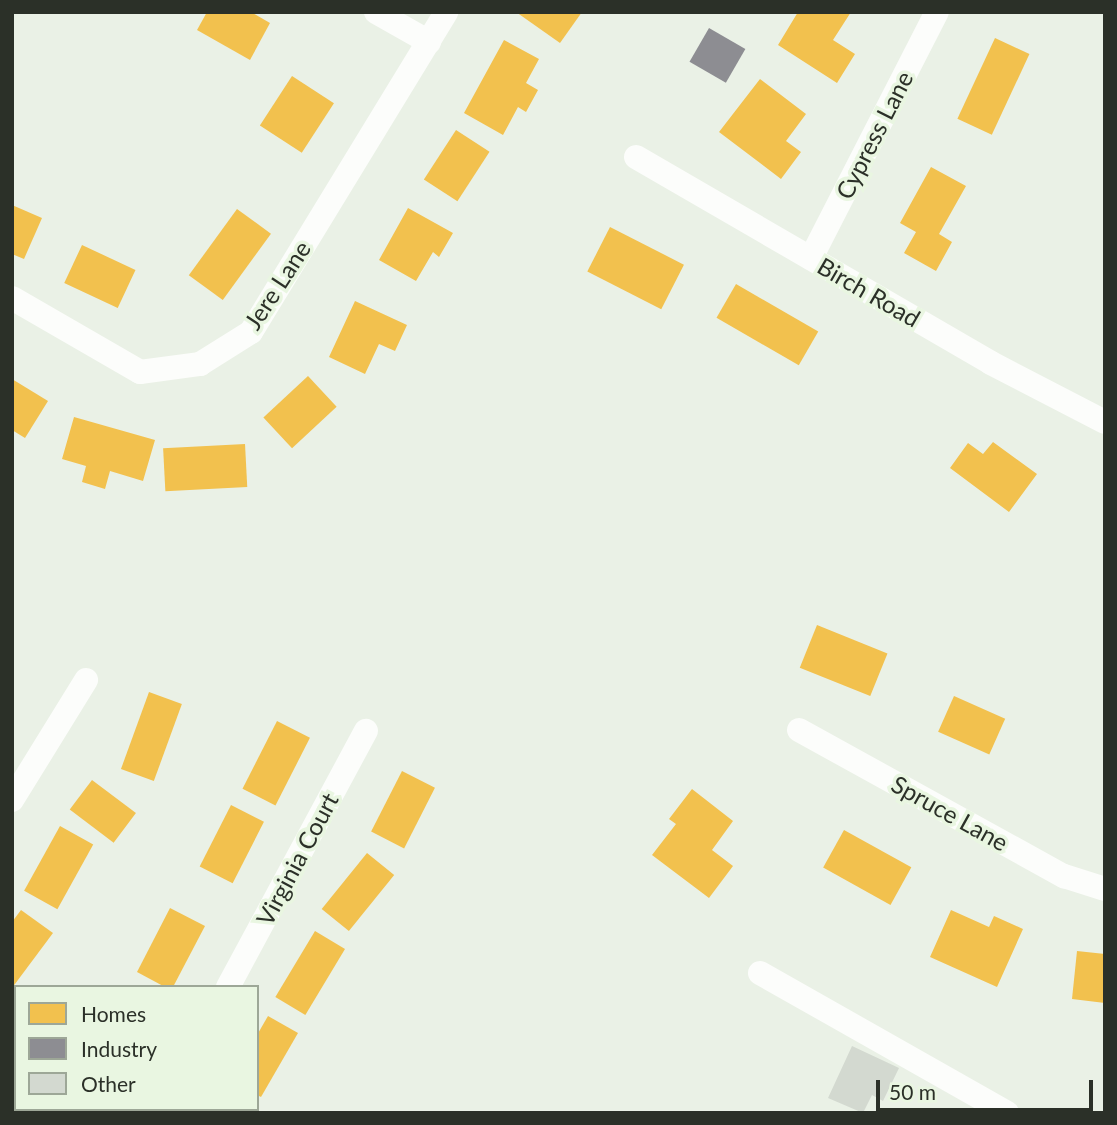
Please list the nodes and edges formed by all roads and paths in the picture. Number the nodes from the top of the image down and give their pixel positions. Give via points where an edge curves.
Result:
1 (376, 12) edge
2 (446, 12) edge
3 (937, 12) edge
4 (429, 42) junction
5 (636, 157) dead end
6 (811, 258) junction
7 (12, 298) edge
8 (1105, 422) edge
9 (86, 680) dead end
10 (799, 730) dead end
11 (366, 731) dead end
12 (12, 800) edge
13 (1105, 889) edge
14 (760, 973) dead end
15 (229, 985) edge
16 (1007, 1113) edge

1 - 4 street
2 - 4 street, Jere Lane
3 - 6 street, Cypress Lane
4 - 7 street, Jere Lane via 251,332 200,364 140,372
5 - 6 street, Birch Road
6 - 8 street, Birch Road via 991,363
9 - 12 street
10 - 13 street, Spruce Lane via 1064,876
11 - 15 street, Virginia Court
14 - 16 street

